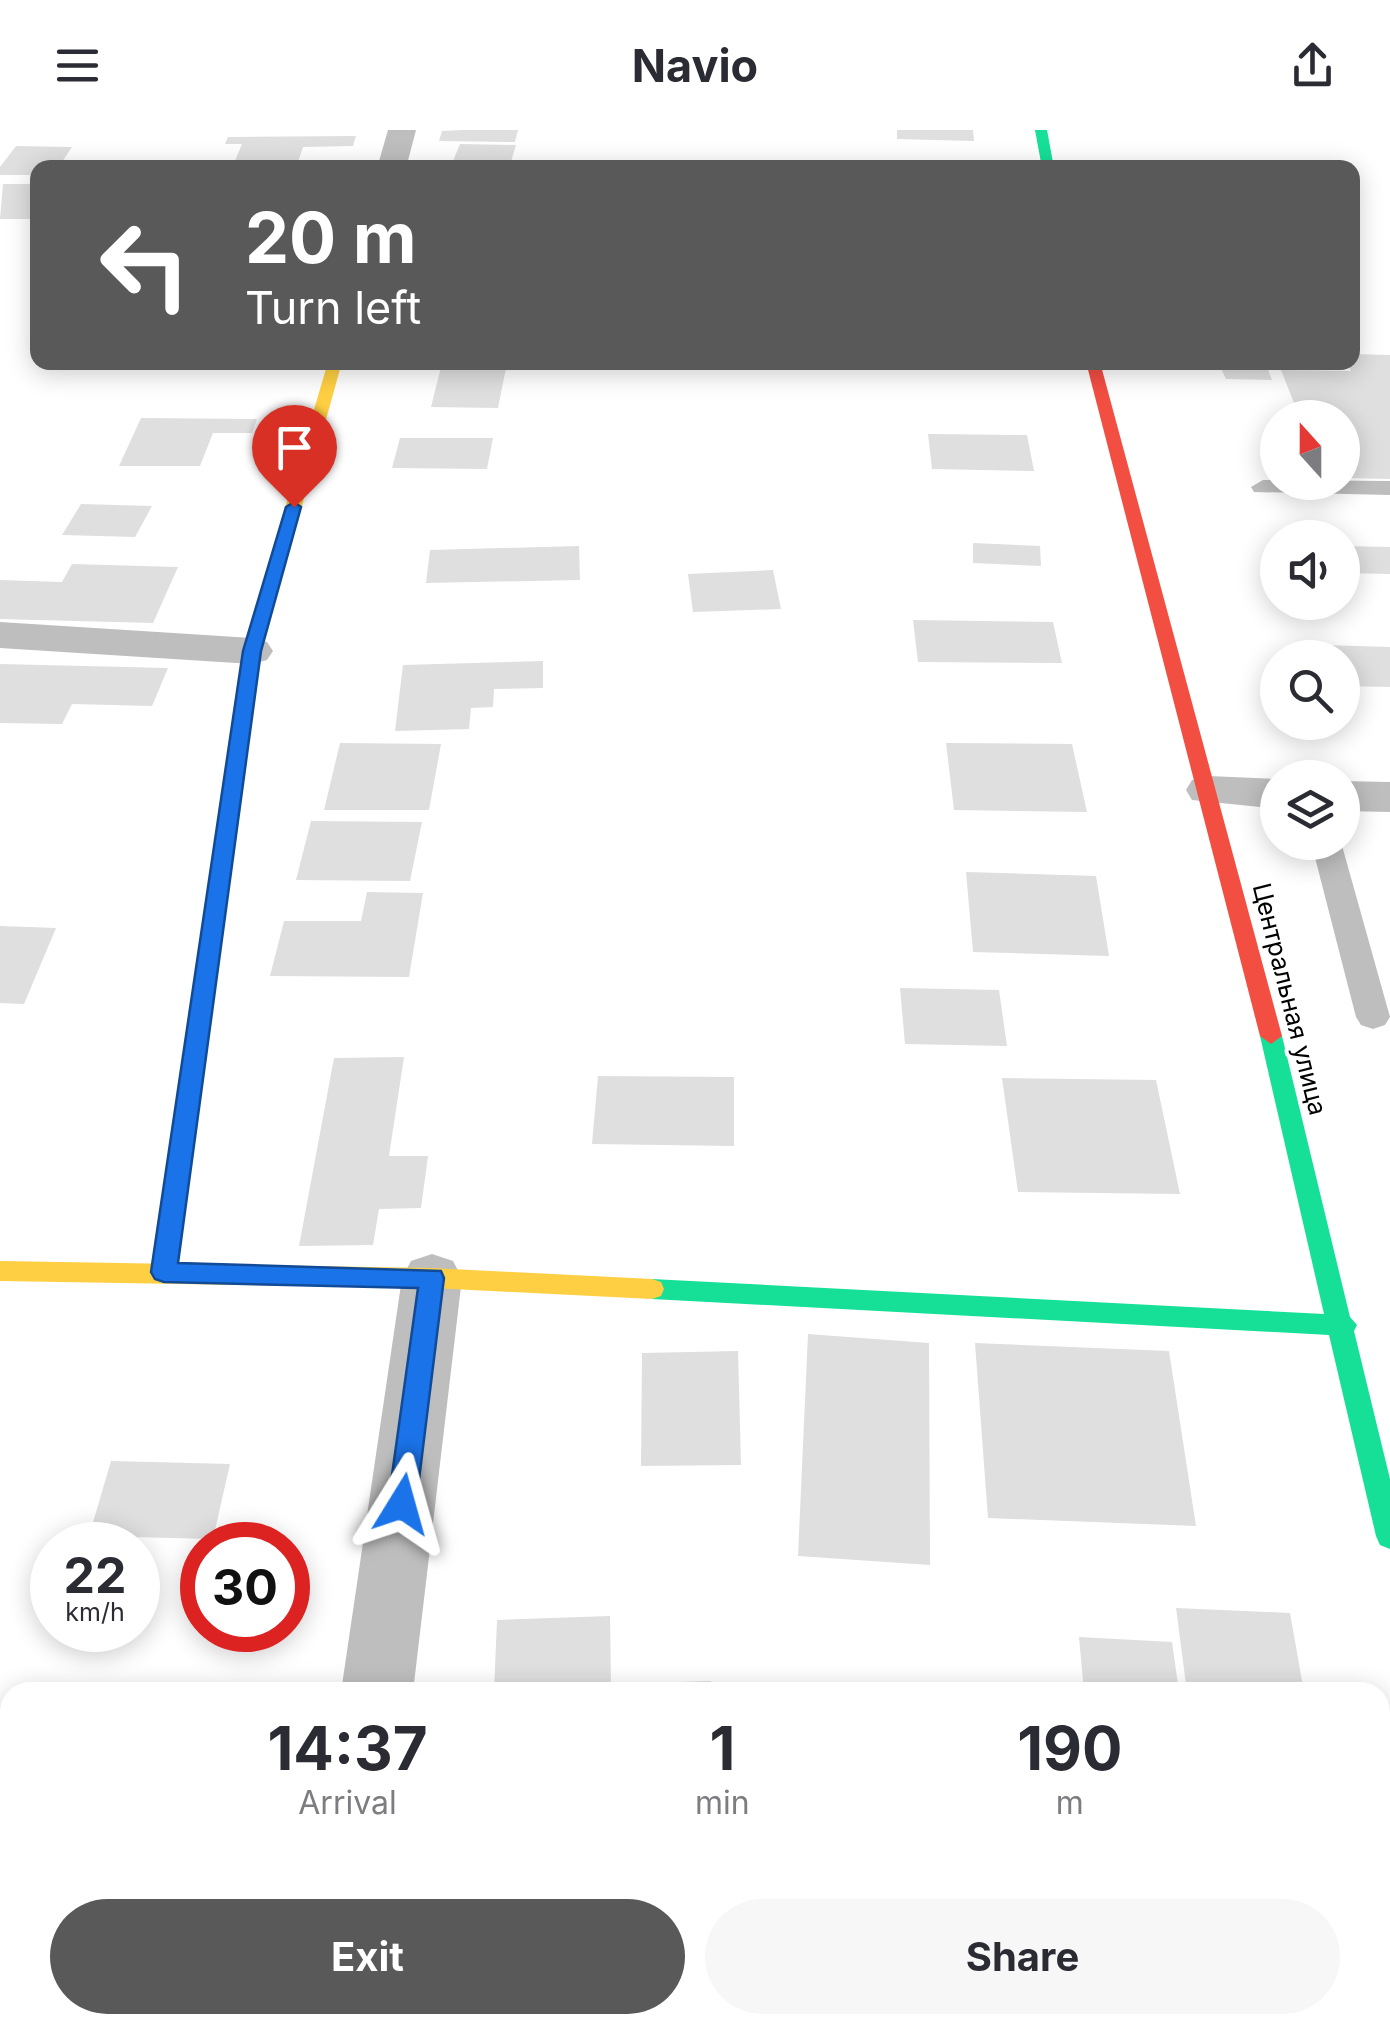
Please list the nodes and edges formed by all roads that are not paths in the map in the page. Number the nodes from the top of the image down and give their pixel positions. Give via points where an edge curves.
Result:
1 (402, 130) edge
2 (1041, 130) edge
3 (393, 160) edge
4 (1047, 160) edge
5 (333, 370) edge
6 (1096, 370) edge
7 (1360, 488) edge
8 (1390, 488) edge
9 (0, 636) edge
10 (252, 651) junction
11 (1209, 790) junction
12 (1260, 793) edge
13 (1360, 796) edge
14 (1390, 797) edge
15 (1331, 860) edge
16 (1373, 1018) dead end
17 (0, 1271) edge
18 (164, 1272) junction
19 (432, 1278) junction
20 (1344, 1325) junction
21 (1390, 1536) edge
22 (378, 1682) edge

1 - 3 street
2 - 4 street
5 - 10 street
6 - 11 street, Центральная улица
7 - 8 lane
9 - 10 street
10 - 18 street
11 - 12 street
11 - 20 street, Центральная улица
13 - 14 street
15 - 16 lane
17 - 18 street
18 - 19 street
19 - 20 street
19 - 22 street
20 - 21 street, Центральная улица

